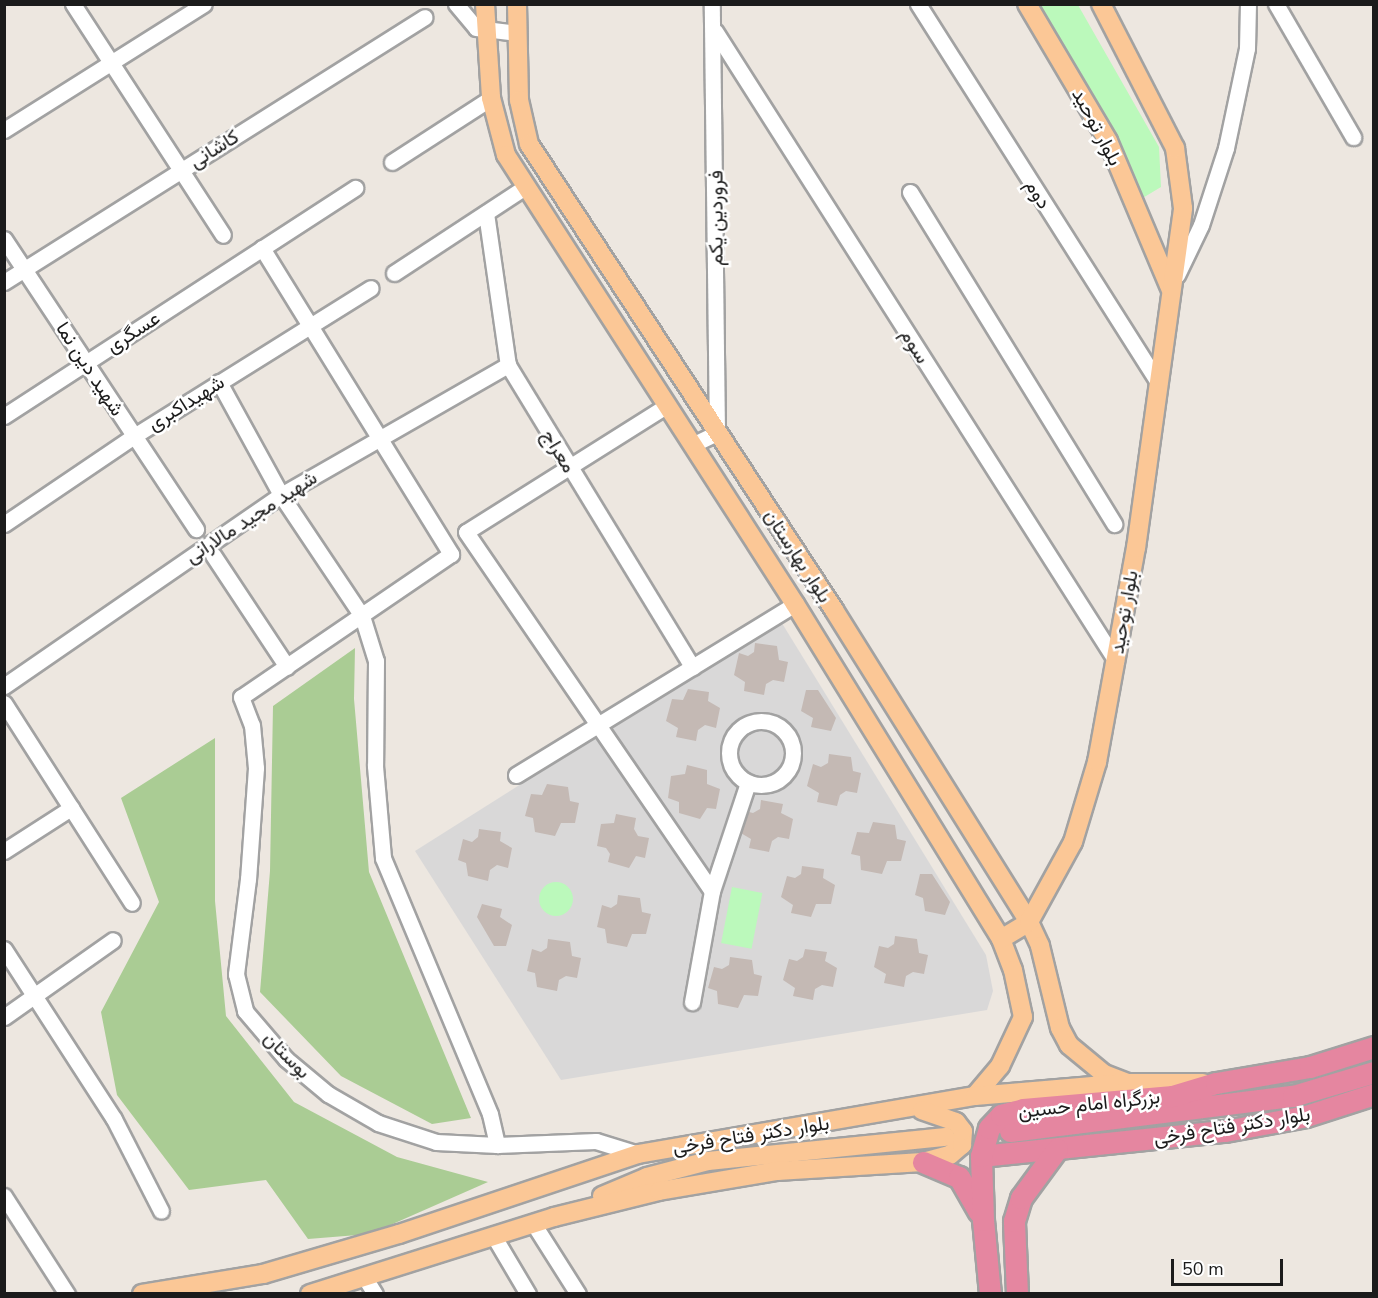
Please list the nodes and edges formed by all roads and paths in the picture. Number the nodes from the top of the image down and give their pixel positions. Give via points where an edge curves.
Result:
1 (73, 4) edge
2 (204, 4) edge
3 (456, 4) edge
4 (485, 4) edge
5 (517, 4) edge
6 (699, 4) edge
7 (712, 4) edge
8 (918, 4) edge
9 (1027, 4) edge
10 (1101, 4) edge
11 (1248, 4) edge
12 (1275, 4) edge
13 (424, 17) dead end
14 (713, 27) junction
15 (486, 32) junction
16 (518, 33) junction
17 (111, 63) junction
18 (491, 98) junction
19 (4, 130) edge
20 (1353, 136) dead end
21 (392, 162) dead end
22 (181, 171) junction
23 (525, 187) junction
24 (355, 188) dead end
25 (910, 192) dead end
26 (486, 213) junction
27 (224, 235) dead end
28 (4, 239) edge
29 (262, 248) junction
30 (24, 270) junction
31 (394, 273) dead end
32 (4, 282) edge
33 (371, 288) dead end
34 (1170, 288) junction
35 (310, 327) junction
36 (86, 363) junction
37 (508, 365) junction
38 (219, 382) junction
39 (1159, 384) junction
40 (666, 406) junction
41 (4, 416) edge
42 (717, 433) junction
43 (134, 436) junction
44 (378, 439) junction
45 (692, 445) junction
46 (569, 467) junction
47 (281, 495) junction
48 (4, 524) edge
49 (1114, 524) dead end
50 (196, 529) dead end
51 (213, 555) dead end
52 (795, 604) junction
53 (362, 616) junction
54 (1116, 661) junction
55 (287, 667) junction
56 (692, 667) junction
57 (4, 686) edge
58 (4, 703) edge
59 (598, 725) junction
60 (516, 775) dead end
61 (748, 783) junction
62 (71, 808) junction
63 (4, 851) edge
64 (712, 891) junction
65 (132, 903) dead end
66 (1029, 922) junction
67 (1001, 939) junction
68 (113, 940) dead end
69 (4, 950) edge
70 (35, 998) junction
71 (692, 1002) dead end
72 (4, 1017) edge
73 (1374, 1047) edge
74 (1374, 1072) edge
75 (1127, 1083) junction
76 (1216, 1083) junction
77 (1374, 1094) edge
78 (975, 1096) junction
79 (915, 1108) junction
80 (1010, 1131) dead end
81 (946, 1137) dead end
82 (497, 1145) junction
83 (1057, 1149) junction
84 (638, 1154) junction
85 (981, 1156) junction
86 (922, 1162) junction
87 (4, 1196) edge
88 (161, 1211) dead end
89 (554, 1217) junction
90 (982, 1220) junction
91 (533, 1223) junction
92 (493, 1235) junction
93 (365, 1278) junction
94 (67, 1293) edge
95 (142, 1293) edge
96 (310, 1293) edge
97 (375, 1293) edge
98 (528, 1293) edge
99 (578, 1293) edge
100 (990, 1293) edge
101 (1017, 1293) edge

1 - 17 street
2 - 17 street
3 - 15 street via 476,28
4 - 15 main road, بلوار بهارستان
5 - 16 main road, بلوار بهارستان
6 - 14 street
7 - 14 street, فروردین یکم
8 - 39 street, دوم
9 - 34 main road, بلوار توحید via 1108,141
10 - 34 main road, بلوار توحید via 1175,148 1183,208
11 - 34 street via 1247,48 1226,148 1201,225
12 - 20 street
13 - 22 street, کاشانی
14 - 42 street, فروردین یکم
14 - 54 street, سوم
15 - 16 street
15 - 18 main road, بلوار بهارستان
16 - 42 main road, بلوار بهارستان via 519,99 529,144
17 - 19 street
17 - 22 street
18 - 21 street
18 - 23 main road, بلوار بهارستان via 506,155
22 - 27 street
22 - 30 street, کاشانی
23 - 26 street
23 - 40 main road, بلوار بهارستان
24 - 29 street, عسگری
25 - 49 street
26 - 31 street
26 - 37 street, معراج
28 - 30 street, شهید دین نما
29 - 35 street
29 - 36 street, عسگری
30 - 32 street, کاشانی
30 - 36 street, شهید دین نما
33 - 35 street, شهیداکبری
34 - 39 main road, بلوار توحید
35 - 38 street, شهیداکبری
35 - 44 street
36 - 41 street, عسگری
36 - 43 street, شهید دین نما
37 - 44 street, شهید مجید مالارانی
37 - 46 street, معراج
38 - 43 street, شهیداکبری
38 - 47 street
39 - 54 main road, بلوار توحید
40 - 45 main road, بلوار بهارستان
40 - 46 street
42 - 45 street
42 - 66 main road, بلوار بهارستان
43 - 48 street, شهیداکبری
43 - 50 street, شهید دین نما
44 - 47 street, شهید مجید مالارانی
44 - 53 street via 451,554
45 - 52 main road, بلوار بهارستان
46 - 56 street, معراج
46 - 59 street via 466,532
47 - 53 street
47 - 57 street, شهید مجید مالارانی
51 - 55 street
52 - 56 street
52 - 67 main road, بلوار بهارستان
53 - 55 street
53 - 82 street via 376,661 375,766 383,858 490,1114
54 - 66 main road, بلوار توحید via 1097,762 1073,842
55 - 82 street, بوستان via 241,697 252,725 256,768 236,974 245,1011 286,1059 328,1094 378,1123 436,1142
56 - 59 street
58 - 62 street
59 - 60 street
59 - 64 street
61 - 61 street via 732,768 729,747 740,728 770,722 787,735 793,754 791,765 778,781 758,786
61 - 64 street
62 - 63 street
62 - 65 street
64 - 71 street
66 - 67 main road
66 - 75 main road, بلوار بهارستان via 1040,946 1060,1028 1069,1045 1104,1074
67 - 78 main road, بلوار بهارستان via 1013,970 1023,1017 1000,1066
68 - 70 street
69 - 70 street
70 - 72 street
70 - 88 street via 114,1119
73 - 76 highway, بلوار دکتر فتاح فرخی via 1310,1066
74 - 80 highway via 1293,1096
75 - 76 main road, بلوار دکتر فتاح فرخی
75 - 78 main road, بلوار دکتر فتاح فرخی
76 - 85 highway, بزرگراه امام حسین via 1172,1096 1009,1112 989,1128
77 - 83 highway, بلوار دکتر فتاح فرخی via 1306,1116 1225,1131
78 - 79 main road, بلوار دکتر فتاح فرخی
79 - 84 main road, بلوار دکتر فتاح فرخی
79 - 86 main road, بلوار دکتر فتاح فرخی via 942,1114 963,1131 962,1145 950,1155
81 - 89 main road via 708,1161 647,1177
82 - 84 street, بوستان via 596,1141
83 - 85 highway, بلوار دکتر فتاح فرخی
83 - 101 highway via 1021,1198 1014,1221
84 - 95 main road, بلوار دکتر فتاح فرخی via 399,1234 263,1274
85 - 90 highway, بزرگراه امام حسین
86 - 89 main road, بلوار دکتر فتاح فرخی via 777,1171 659,1191
86 - 90 highway via 959,1177 971,1191
87 - 94 street
89 - 91 main road, بلوار دکتر فتاح فرخی
90 - 100 highway, بزرگراه امام حسین
91 - 92 main road, بلوار دکتر فتاح فرخی
91 - 99 street
92 - 93 main road, بلوار دکتر فتاح فرخی
92 - 98 street
93 - 96 main road, بلوار دکتر فتاح فرخی
93 - 97 street

